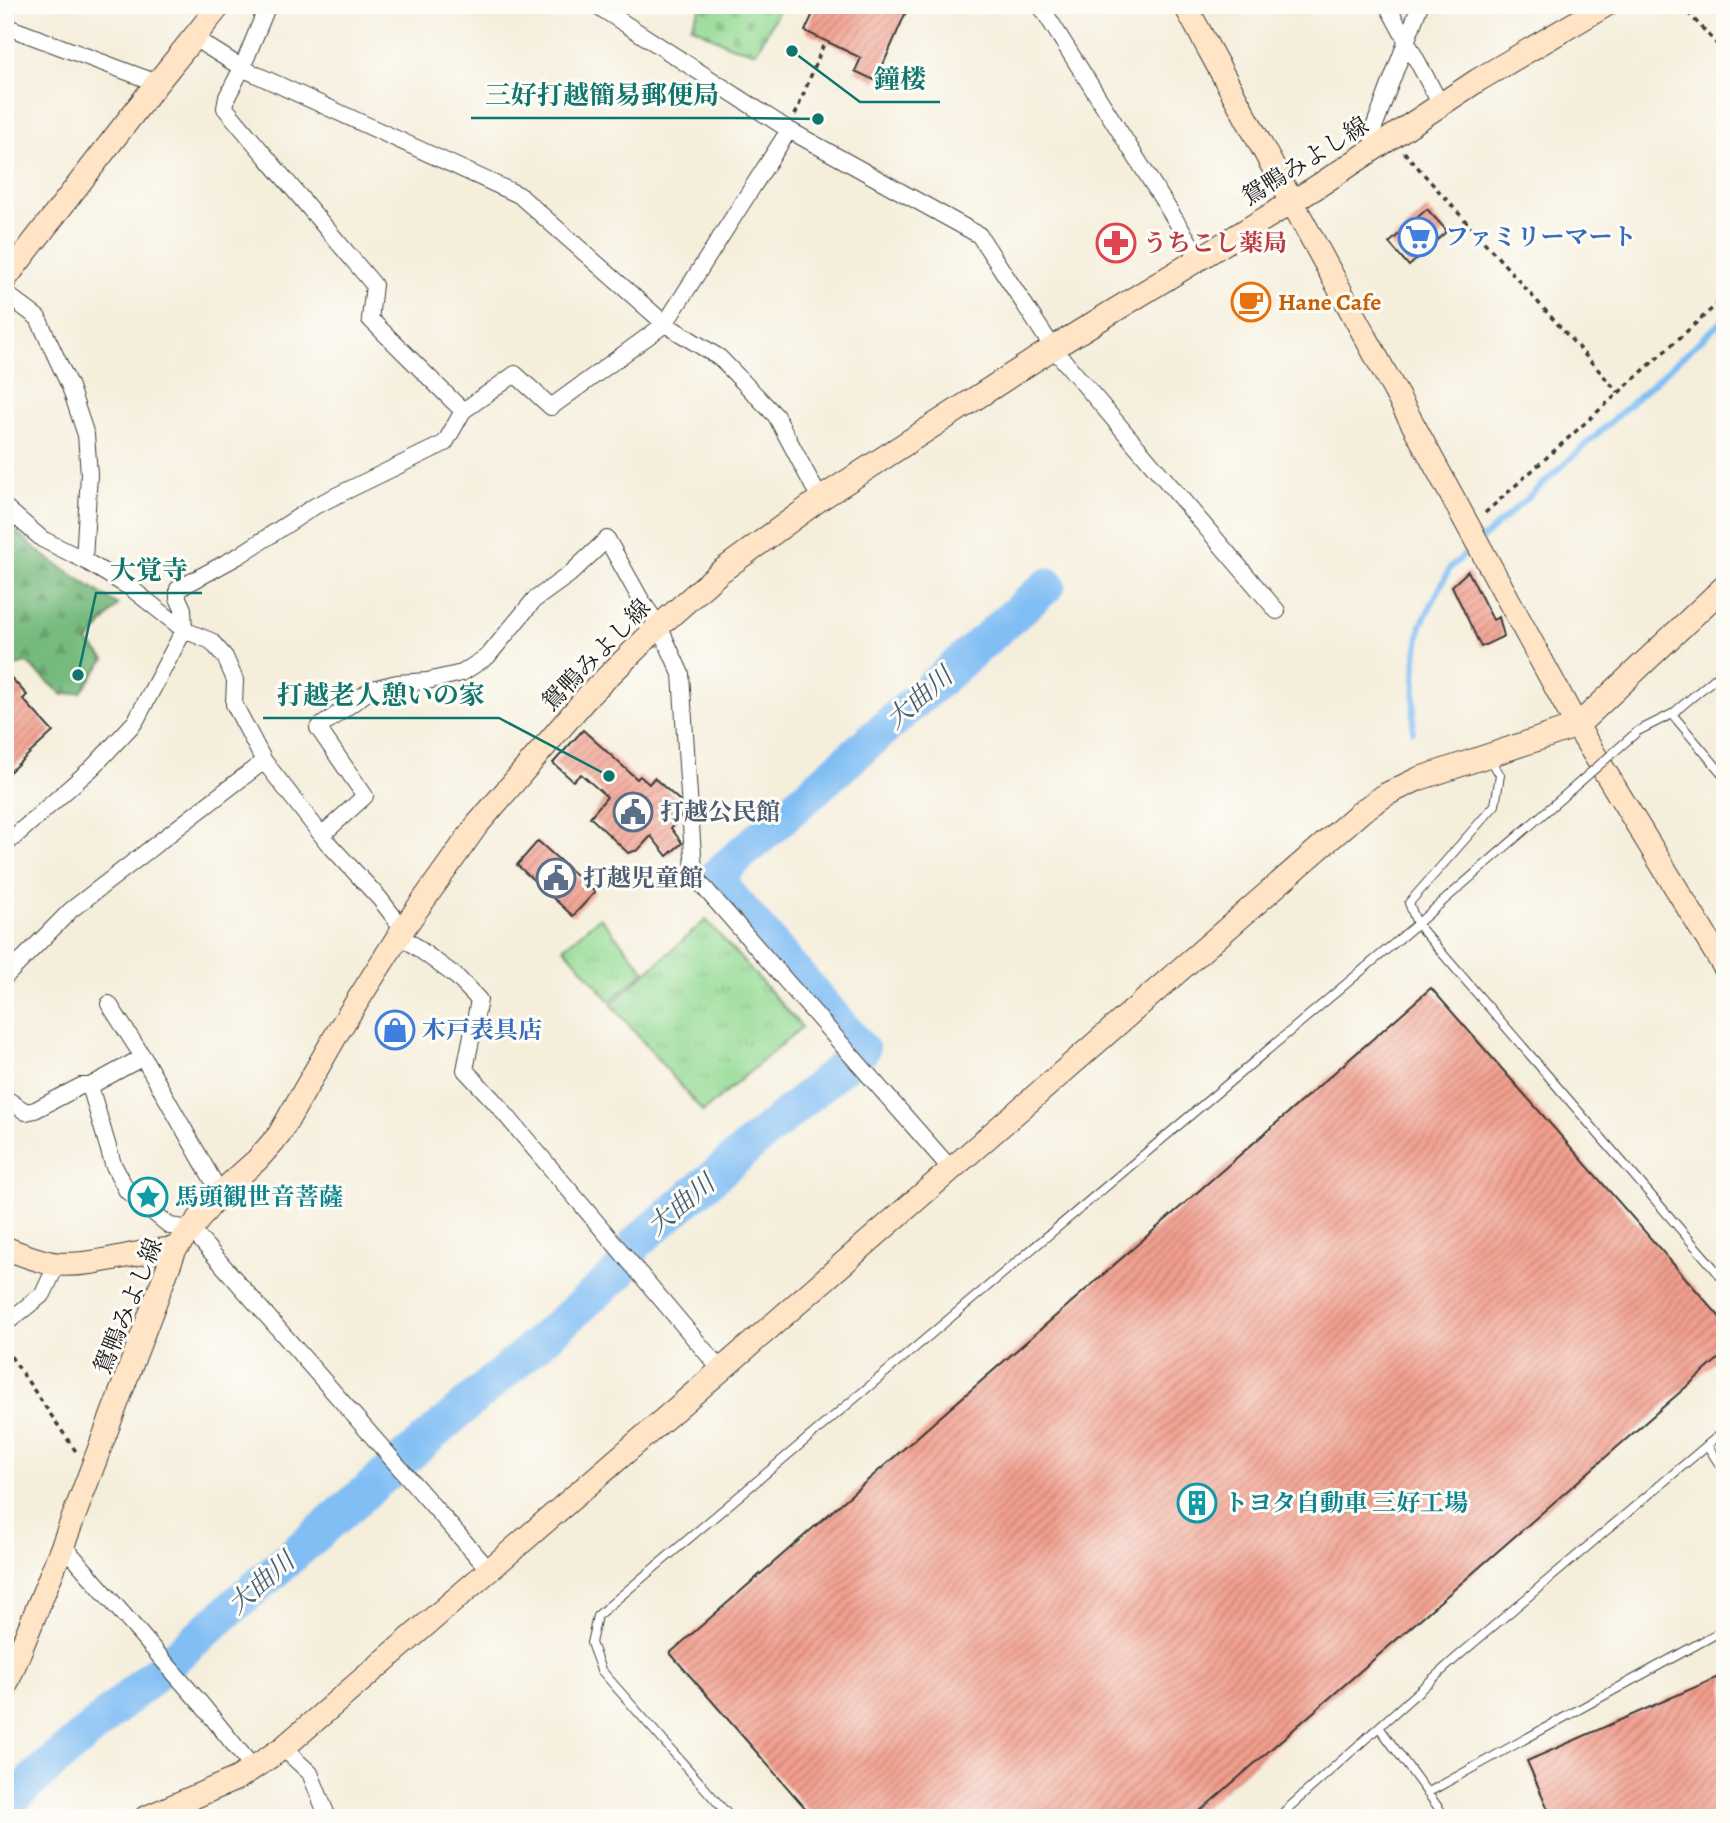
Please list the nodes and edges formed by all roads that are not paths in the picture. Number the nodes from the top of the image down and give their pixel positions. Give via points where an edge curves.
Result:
1 (220, 5) edge
2 (268, 5) edge
3 (596, 5) edge
4 (1040, 5) edge
5 (1185, 5) edge
6 (1387, 5) edge
7 (1420, 5) edge
8 (1606, 5) edge
9 (5, 26) edge
10 (194, 38) junction
11 (1407, 41) junction
12 (242, 68) junction
13 (156, 83) junction
14 (1441, 104) junction
15 (789, 130) junction
16 (1383, 143) junction
17 (1292, 201) junction
18 (1200, 259) junction
19 (5, 279) edge
20 (5, 293) edge
21 (665, 324) junction
22 (1053, 348) junction
23 (463, 411) junction
24 (820, 499) junction
25 (5, 507) edge
26 (84, 560) junction
27 (1725, 586) edge
28 (1277, 611) dead end
29 (659, 626) junction
30 (184, 630) junction
31 (1725, 670) edge
32 (1672, 714) junction
33 (1577, 726) junction
34 (1488, 756) junction
35 (264, 761) junction
36 (1725, 777) edge
37 (322, 835) junction
38 (5, 845) edge
39 (1417, 924) junction
40 (402, 932) junction
41 (1725, 968) edge
42 (5, 977) edge
43 (109, 1004) dead end
44 (143, 1057) junction
45 (90, 1086) junction
46 (5, 1098) edge
47 (951, 1169) junction
48 (220, 1193) junction
49 (191, 1229) junction
50 (5, 1248) edge
51 (175, 1249) junction
52 (57, 1264) junction
53 (1725, 1281) edge
54 (5, 1324) edge
55 (721, 1370) junction
56 (1725, 1430) edge
57 (1707, 1445) junction
58 (1725, 1473) edge
59 (63, 1545) junction
60 (490, 1571) junction
61 (1725, 1629) edge
62 (5, 1688) edge
63 (1379, 1727) junction
64 (282, 1748) junction
65 (253, 1768) junction
66 (1427, 1793) junction
67 (145, 1818) edge
68 (328, 1818) edge
69 (731, 1818) edge
70 (1277, 1818) edge
71 (1446, 1818) edge

1 - 10 street
2 - 12 street
3 - 15 street
4 - 18 street
5 - 17 street
6 - 11 street
7 - 11 street
8 - 14 street, 鴛鴨みよし線
9 - 13 street
10 - 12 street
10 - 13 street
11 - 14 street
11 - 16 street via 1373,130
12 - 21 street via 519,195
12 - 23 street via 225,108 374,285 370,319
13 - 19 street
14 - 16 street, 鴛鴨みよし線
15 - 21 street
15 - 22 street via 979,235
16 - 17 street, 鴛鴨みよし線
17 - 18 street, 鴛鴨みよし線
17 - 33 street
18 - 22 street, 鴛鴨みよし線
20 - 26 street via 38,318 86,435 89,474
21 - 23 street via 551,407 515,374
21 - 24 street via 720,358 776,415
22 - 24 street, 鴛鴨みよし線
22 - 28 street
23 - 30 street via 445,443 315,506 178,589
24 - 29 street, 鴛鴨みよし線 via 720,572
25 - 26 street via 42,539
26 - 30 street via 132,589
27 - 33 street
29 - 37 street via 607,539 534,600 488,656 462,673 372,689 318,728 365,796
29 - 40 street, 鴛鴨みよし線 via 588,696 477,825
29 - 47 street via 681,674 694,870 701,884
30 - 35 street via 211,641 225,657 235,680 234,704
30 - 38 street via 135,723
31 - 32 lane
32 - 36 lane
32 - 39 lane, bridge via 1638,732
33 - 34 street
33 - 41 street
34 - 39 lane via 1500,775 1496,805 1409,903
34 - 47 street via 1418,779 1362,811
35 - 37 street
35 - 42 street via 71,910
37 - 40 street via 380,899
39 - 53 lane
39 - 69 lane via 597,1616 591,1643 601,1670
40 - 48 street, 鴛鴨みよし線 via 279,1135
40 - 55 street via 479,1000 465,1070
43 - 44 street
44 - 45 street
44 - 48 street
45 - 46 street via 26,1112
45 - 49 street via 113,1164 127,1191 170,1226
47 - 55 street
48 - 49 street, 鴛鴨みよし線
49 - 51 street, 鴛鴨みよし線
49 - 60 street
50 - 52 street
51 - 52 street
51 - 59 street, 鴛鴨みよし線
52 - 54 street via 43,1294
55 - 60 street
56 - 57 lane
57 - 58 lane
57 - 63 lane
59 - 62 street, 鴛鴨みよし線
59 - 65 street
60 - 64 street
61 - 66 lane
63 - 66 lane
63 - 70 lane
64 - 65 street
64 - 68 street via 310,1773
65 - 67 street
66 - 71 lane

